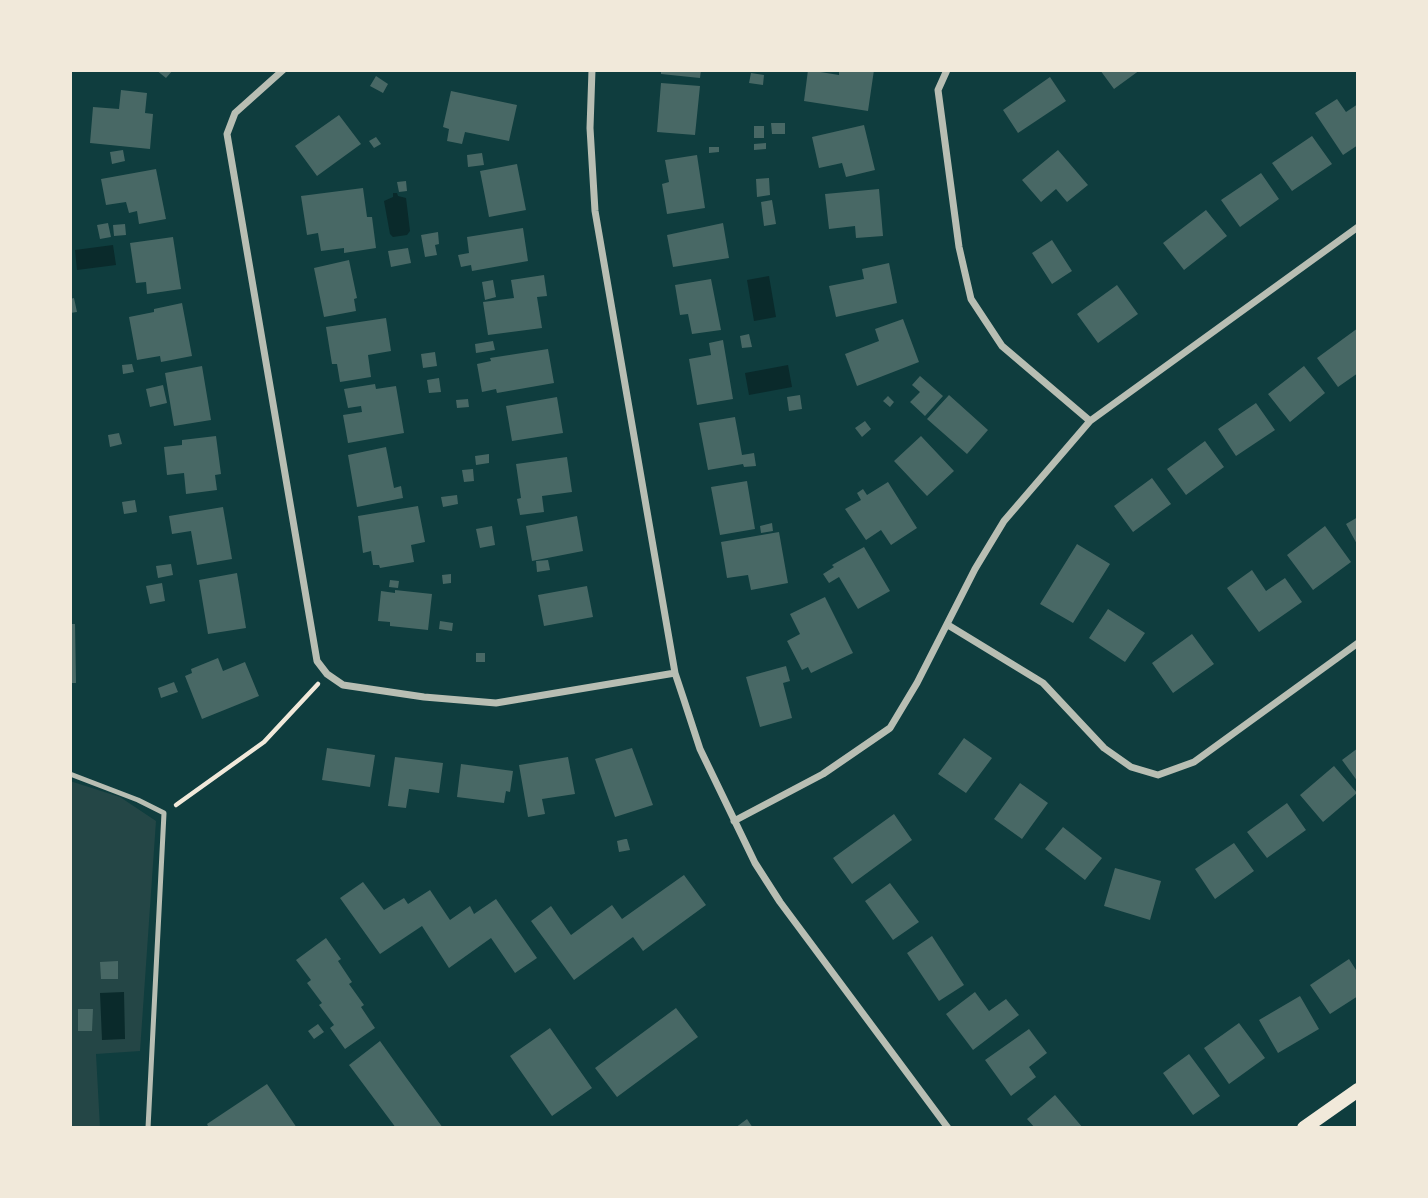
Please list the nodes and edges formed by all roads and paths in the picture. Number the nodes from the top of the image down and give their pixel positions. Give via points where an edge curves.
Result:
1 (284, 70) edge
2 (592, 70) edge
3 (947, 70) edge
4 (1358, 227) edge
5 (1090, 421) junction
6 (948, 625) junction
7 (1358, 643) edge
8 (675, 673) junction
9 (327, 674) junction
10 (70, 774) edge
11 (163, 813) junction
12 (734, 821) junction
13 (1358, 1090) edge
14 (148, 1128) edge
15 (948, 1128) edge
16 (1304, 1128) edge

1 - 9 street via 235,113 227,134 313,642 317,661
2 - 8 street via 595,211
3 - 5 street via 938,90 959,247 971,299 1002,346
4 - 5 street
5 - 6 street via 1004,521
6 - 7 street via 1043,683 1104,748 1130,767 1158,775 1194,762
6 - 12 street via 890,728 823,774
8 - 9 street via 496,704 363,689 343,685
8 - 12 street via 700,749
9 - 11 path via 264,742
10 - 11 lane
11 - 14 lane
12 - 15 street via 780,902
13 - 16 main road

